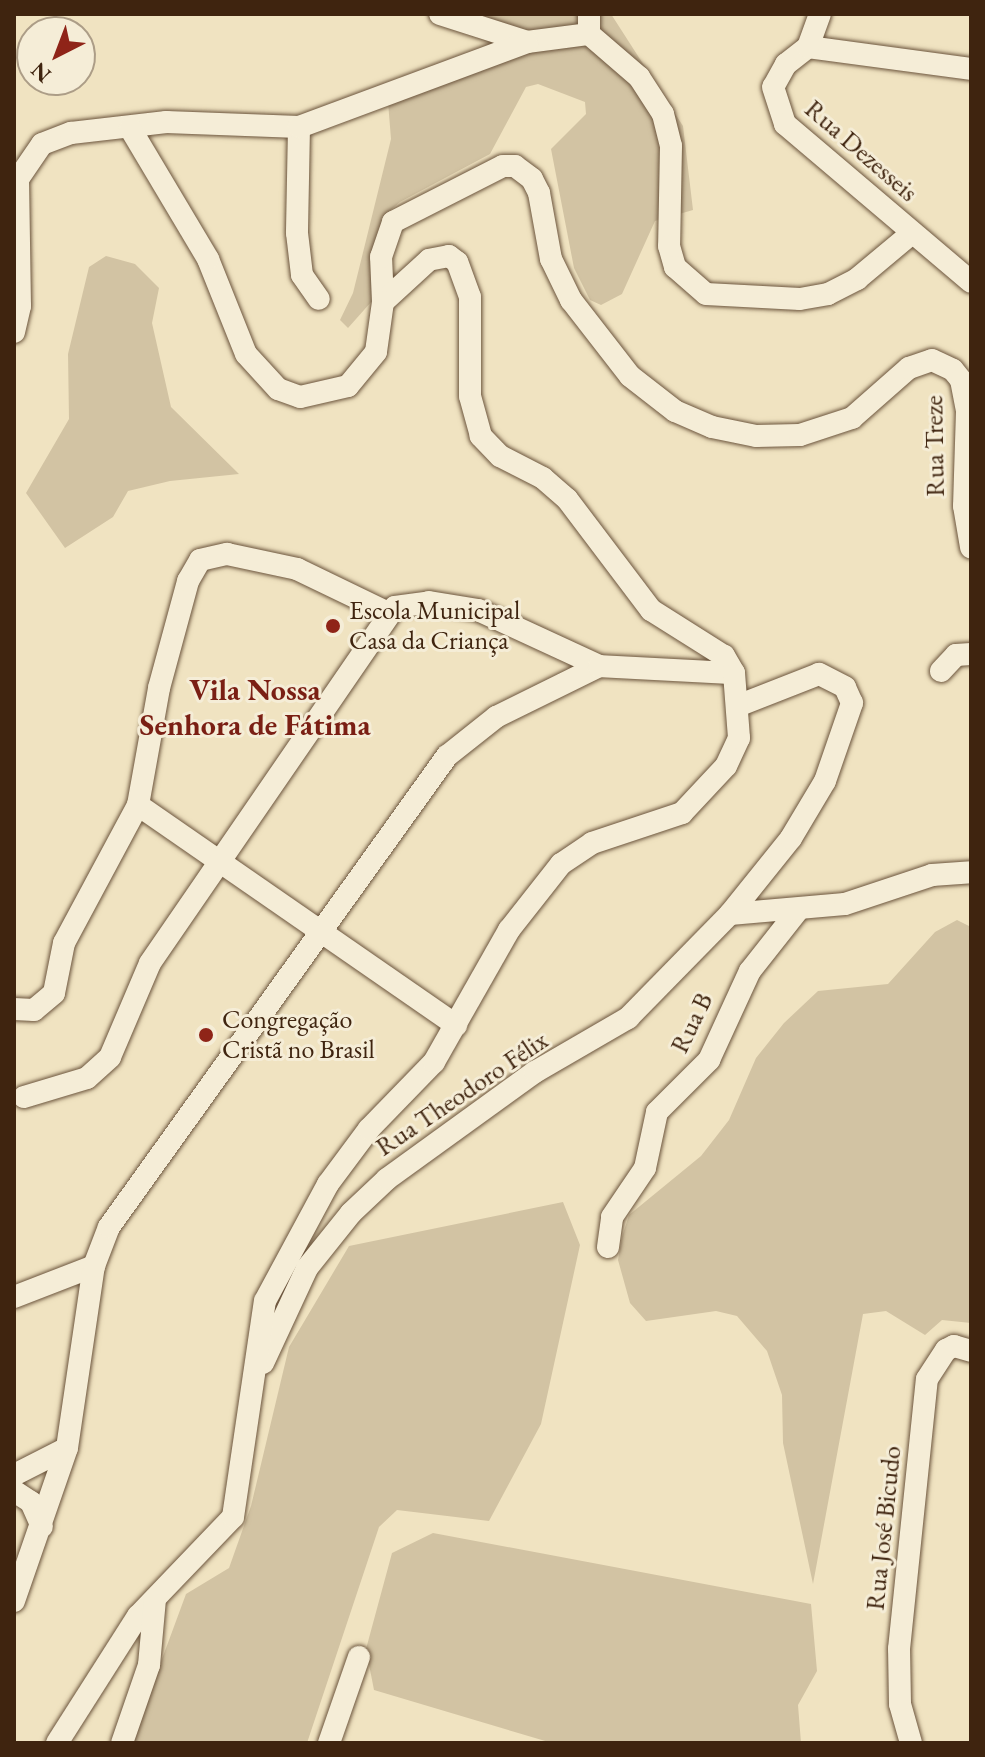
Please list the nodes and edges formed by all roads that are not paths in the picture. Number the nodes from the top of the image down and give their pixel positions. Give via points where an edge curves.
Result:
1 (440, 14) edge
2 (820, 14) edge
3 (589, 24) edge
4 (527, 42) junction
5 (808, 47) junction
6 (971, 69) edge
7 (299, 127) junction
8 (130, 128) junction
9 (912, 233) junction
10 (971, 282) edge
11 (319, 299) dead end
12 (383, 302) junction
13 (14, 332) edge
14 (971, 547) edge
15 (388, 613) junction
16 (971, 654) edge
17 (599, 666) junction
18 (941, 671) dead end
19 (734, 673) junction
20 (740, 705) junction
21 (138, 805) junction
22 (218, 863) junction
23 (971, 872) edge
24 (799, 909) junction
25 (730, 914) junction
26 (324, 933) junction
27 (14, 1009) edge
28 (452, 1032) junction
29 (24, 1097) dead end
30 (608, 1247) dead end
31 (94, 1266) junction
32 (14, 1297) edge
33 (971, 1351) edge
34 (258, 1375) junction
35 (67, 1448) junction
36 (14, 1475) edge
37 (14, 1491) edge
38 (42, 1527) junction
39 (155, 1599) junction
40 (14, 1601) edge
41 (359, 1657) dead end
42 (57, 1743) edge
43 (122, 1743) edge
44 (329, 1743) edge
45 (911, 1743) edge

1 - 4 street
2 - 5 street
3 - 4 street
3 - 9 street via 639,77 663,114 671,146 669,246 675,267 706,294 784,299 828,294 857,279
4 - 7 street
5 - 6 street
5 - 9 street, Rua Dezesseis via 786,64 773,87 780,116
7 - 8 street via 166,122
7 - 11 street via 297,233 302,275
8 - 12 street via 208,259 246,354 278,389 300,397 348,386 376,352
8 - 13 street via 51,139 23,167 17,198 20,306
9 - 10 street, Rua Dezesseis
12 - 14 street, Rua Treze via 381,257 393,222 503,166 515,166 532,179 539,193 551,259 571,300 630,376 675,411 741,433 800,435 852,418 909,368 932,360 953,370 965,393 964,506
12 - 19 street via 417,268 449,256 467,279 470,396 489,447 567,499 651,610 719,650
15 - 17 street via 413,602 478,610
15 - 21 street via 297,569 227,554 200,560 188,581 159,688
15 - 22 street
16 - 18 street via 956,655
17 - 19 street
17 - 26 street via 496,717 447,756
19 - 20 street
20 - 25 street, Rua Theodoro Félix via 819,674 845,687 852,703 825,781 791,838
20 - 28 street via 735,750 703,794 666,822 592,843 561,864 509,930
21 - 22 street
21 - 27 street via 64,943 54,993 34,1010
22 - 26 street
22 - 29 street via 150,963 118,1046 104,1065 87,1078
23 - 24 street via 932,875 845,904
24 - 25 street
24 - 30 street, Rua B via 750,971 709,1060 657,1112 645,1168 612,1217
25 - 34 street, Rua Theodoro Félix via 628,1018 535,1072 387,1179 351,1213 325,1242 289,1299
26 - 28 street
26 - 31 street via 176,1139 128,1195
28 - 34 street via 434,1062 351,1151 288,1252 259,1326
31 - 32 street
31 - 35 street
33 - 45 street, Rua José Bicudo via 954,1346 946,1350 927,1379 899,1649 900,1704
34 - 39 street via 233,1517
35 - 36 street
35 - 38 street
37 - 38 street via 31,1502
38 - 40 street
39 - 42 street via 129,1628
39 - 43 street via 149,1665
41 - 44 street

